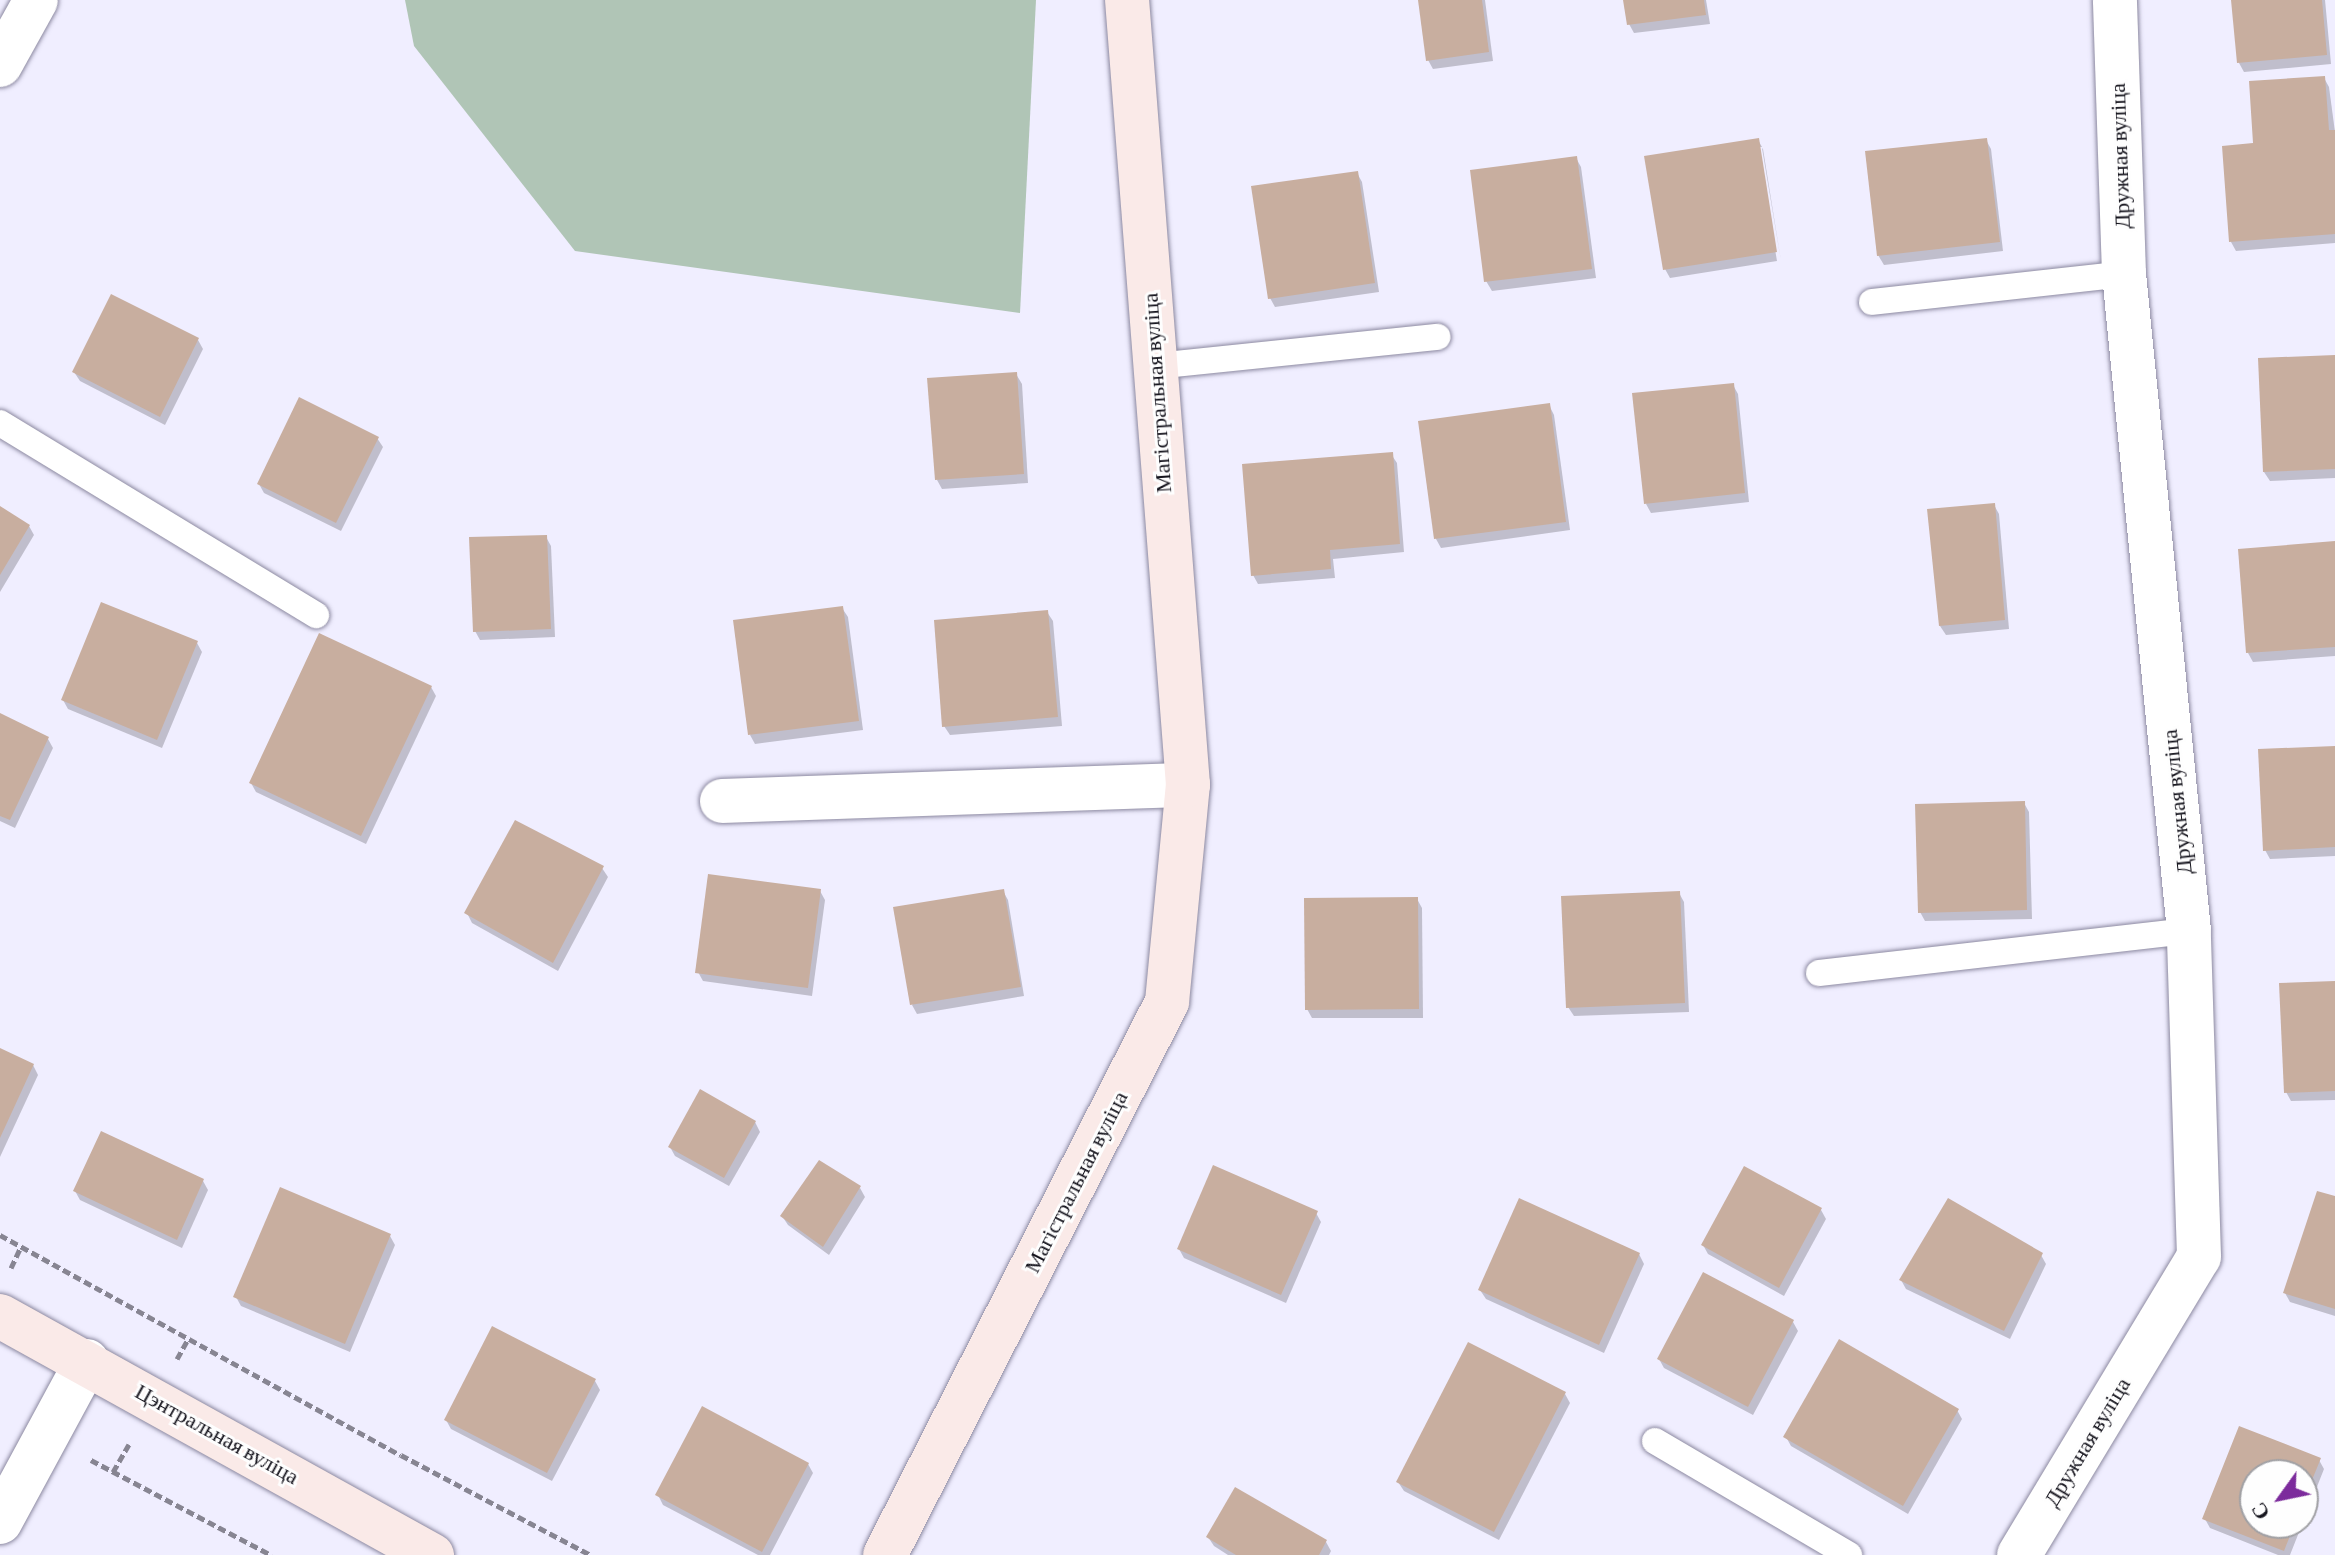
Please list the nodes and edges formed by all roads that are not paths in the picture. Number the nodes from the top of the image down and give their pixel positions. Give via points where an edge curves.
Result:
1 (1127, 0) edge
2 (2115, 0) edge
3 (19, 13) edge
4 (0, 65) edge
5 (2124, 274) junction
6 (1872, 302) dead end
7 (1438, 337) dead end
8 (1155, 366) junction
9 (0, 423) edge
10 (316, 615) dead end
11 (1188, 785) junction
12 (722, 801) dead end
13 (2189, 931) junction
14 (1819, 973) dead end
15 (0, 1316) edge
16 (87, 1361) junction
17 (1655, 1441) dead end
18 (0, 1522) edge
19 (432, 1555) edge
20 (885, 1555) edge
21 (1849, 1555) edge
22 (2019, 1555) edge

1 - 8 street, Магістральная вуліца
2 - 5 street, Дружная вуліца
3 - 4 street
5 - 6 lane
5 - 13 street, Дружная вуліца
7 - 8 lane
8 - 11 street, Магістральная вуліца
9 - 10 lane
11 - 12 street
11 - 20 street, Магістральная вуліца via 1167,1002
13 - 14 lane
13 - 22 street, Дружная вуліца via 2199,1257
15 - 16 street, Цэнтральная вуліца
16 - 18 street
16 - 19 street, Цэнтральная вуліца
17 - 21 lane

